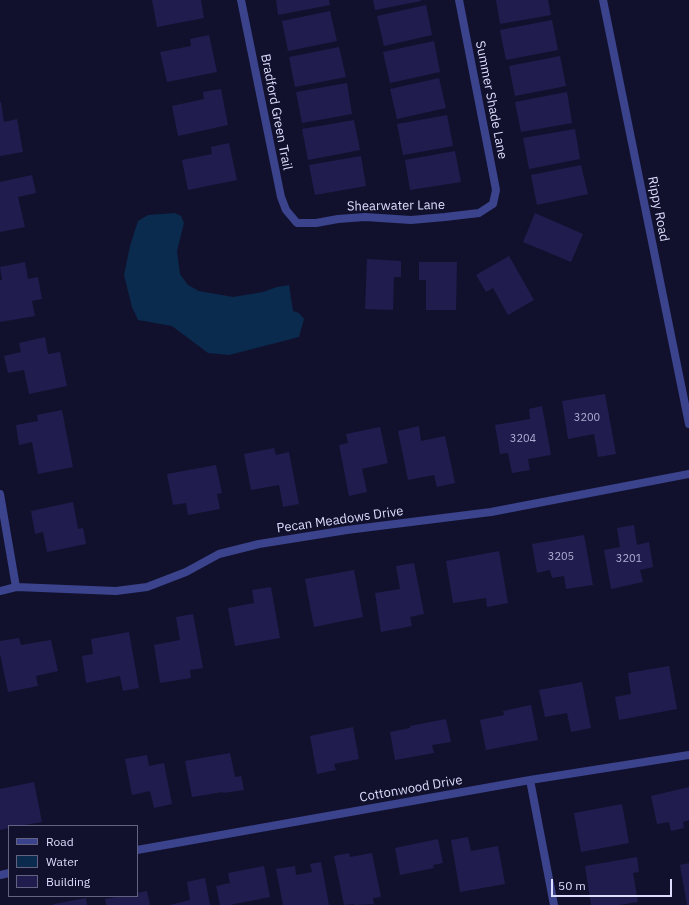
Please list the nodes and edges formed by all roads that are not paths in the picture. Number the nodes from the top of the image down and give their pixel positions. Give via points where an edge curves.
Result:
1 (241, 0) edge
2 (459, 0) edge
3 (603, 0) edge
4 (493, 204) joint
5 (297, 223) joint
6 (689, 424) edge
7 (689, 474) edge
8 (0, 494) edge
9 (16, 587) junction
10 (0, 591) edge
11 (689, 755) edge
12 (530, 780) junction
13 (138, 850) edge
14 (554, 905) edge

1 - 5 street, Bradford Green Trail via 281,197 286,210
2 - 4 street, Summer Shade Lane via 496,190
3 - 6 street, Rippy Road
4 - 5 street, Shearwater Lane via 479,212 445,217 411,220 364,217
7 - 9 street, Pecan Meadows Drive via 491,512 259,544 219,554 186,572 147,587 116,591
8 - 9 street
9 - 10 street, Pecan Meadows Drive
11 - 12 street, Cottonwood Drive
12 - 13 street, Cottonwood Drive
12 - 14 street

